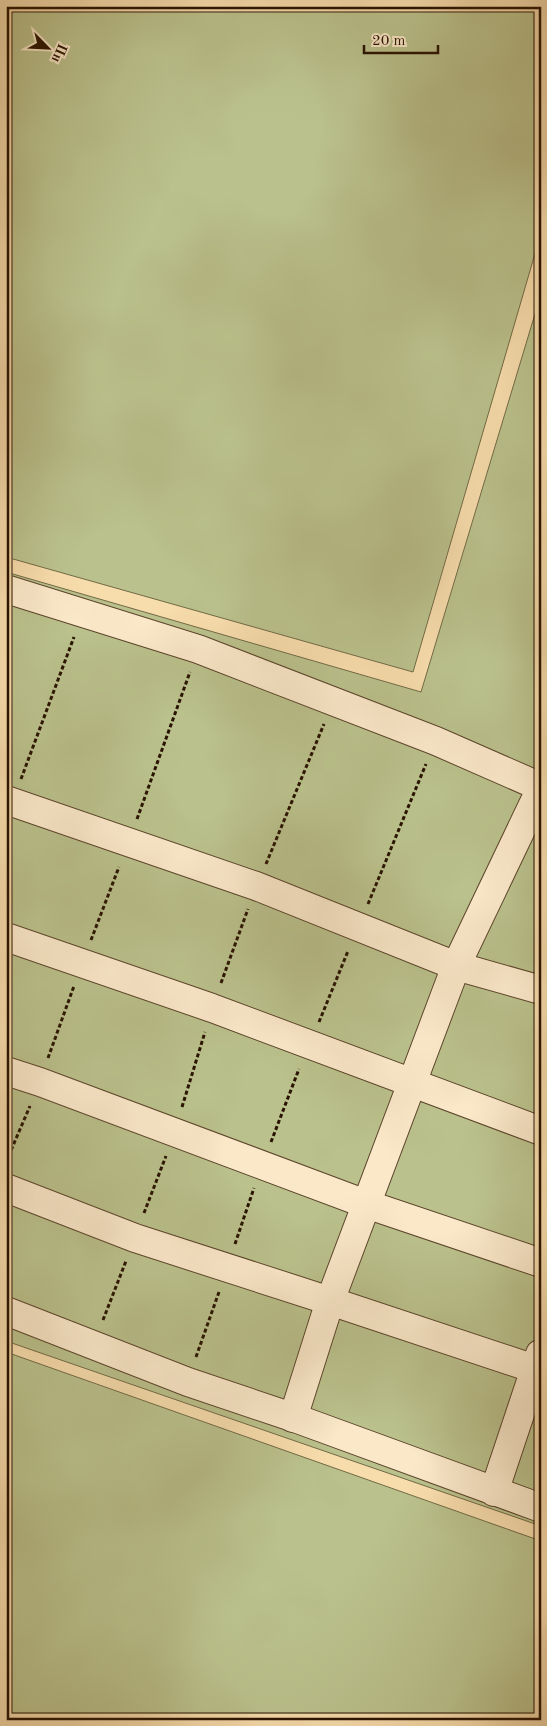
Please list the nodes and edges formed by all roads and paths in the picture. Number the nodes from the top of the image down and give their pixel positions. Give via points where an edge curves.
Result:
1 (6, 589) edge
2 (84, 613) junction
3 (198, 649) junction
4 (541, 788) edge
5 (9, 801) edge
6 (129, 842) junction
7 (6, 937) edge
8 (82, 963) junction
9 (456, 966) junction
10 (541, 990) edge
11 (6, 1071) edge
12 (40, 1082) junction
13 (412, 1083) junction
14 (541, 1131) edge
15 (6, 1163) edge
16 (6, 1188) edge
17 (366, 1204) junction
18 (541, 1263) edge
19 (330, 1301) junction
20 (6, 1311) edge
21 (539, 1364) edge
22 (293, 1418) junction
23 (494, 1492) junction
24 (541, 1508) edge

1 - 2 lane
2 - 3 lane
2 - 5 path
3 - 4 lane via 436,740
3 - 6 path
4 - 9 lane
5 - 6 lane
6 - 8 path
6 - 9 lane via 256,886
7 - 8 lane
8 - 12 path
8 - 13 lane
9 - 10 lane
9 - 13 lane
11 - 12 lane
12 - 15 path
12 - 17 lane
13 - 14 lane
13 - 17 lane
16 - 19 lane via 135,1238
17 - 18 lane
17 - 19 lane
19 - 21 lane
19 - 22 lane
20 - 22 lane via 188,1382
21 - 23 lane
22 - 23 lane
23 - 24 lane

